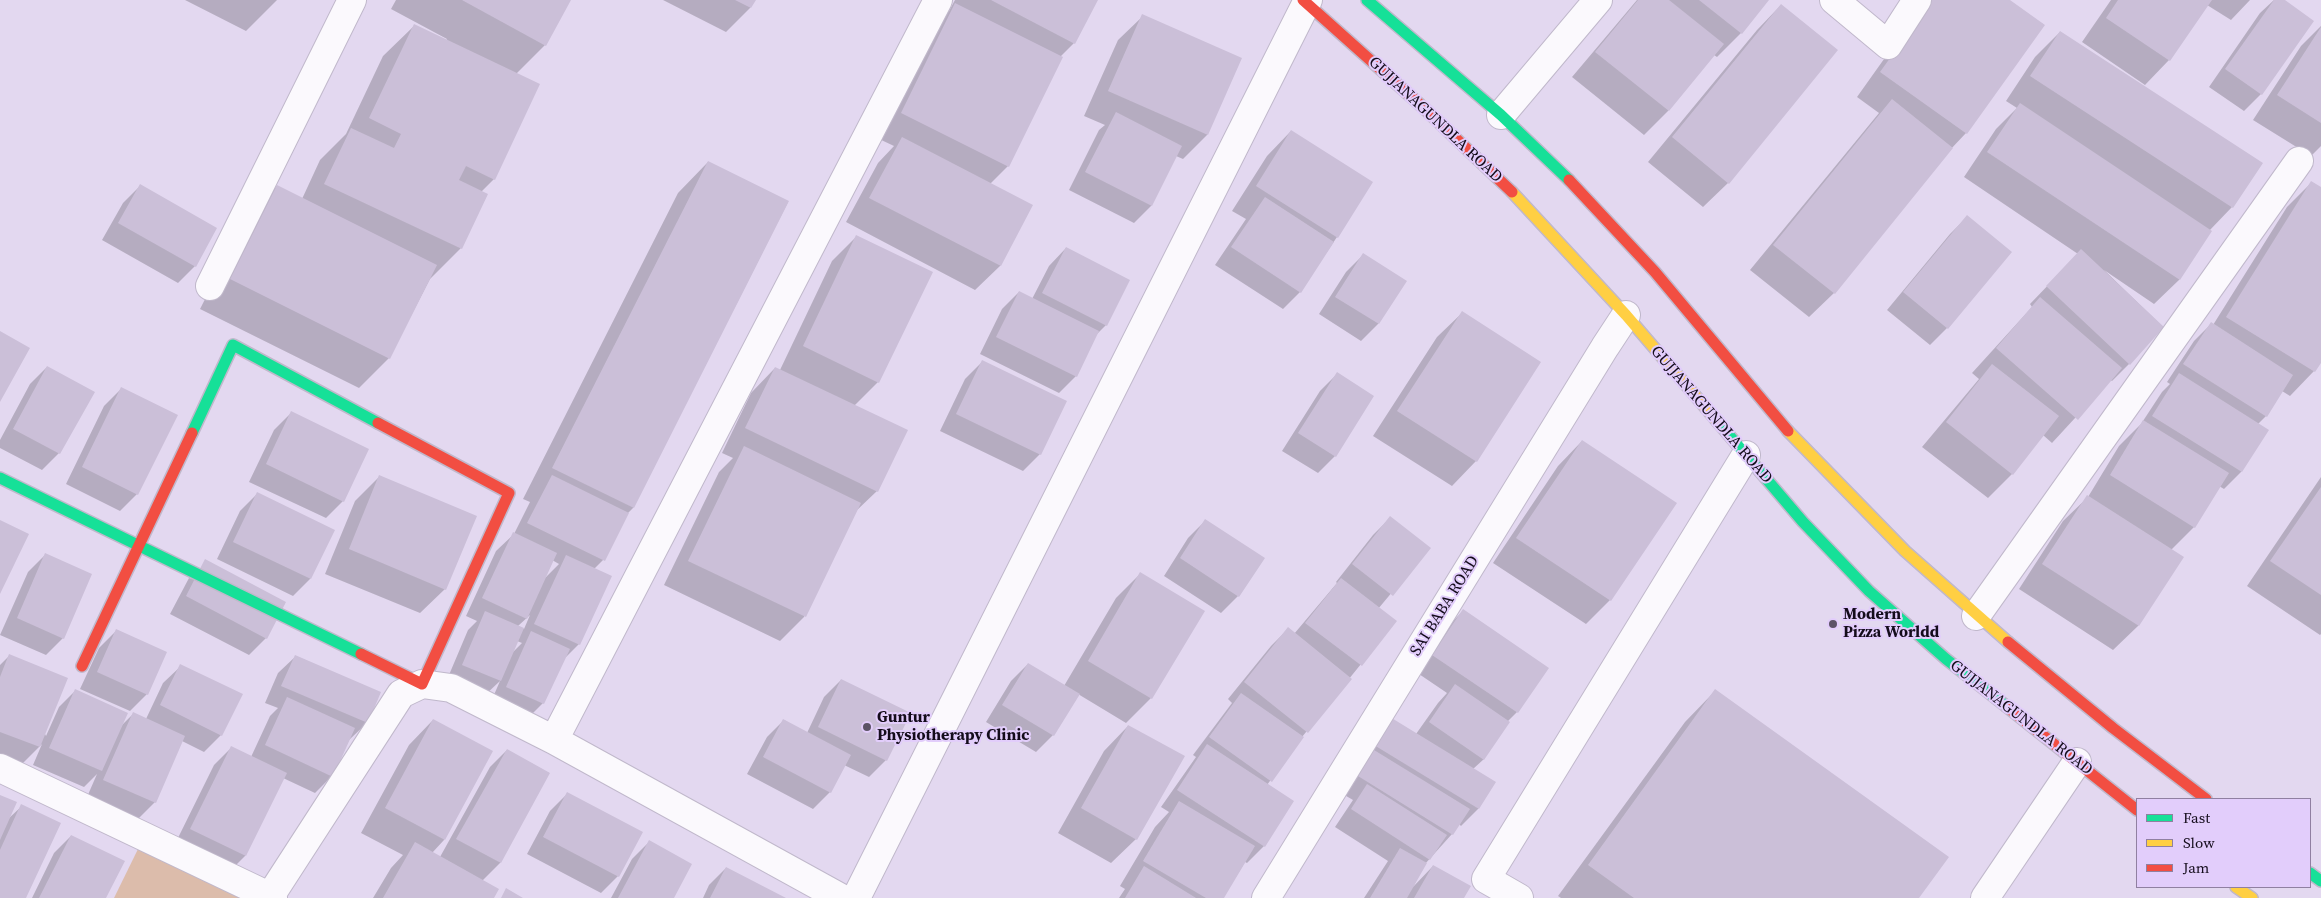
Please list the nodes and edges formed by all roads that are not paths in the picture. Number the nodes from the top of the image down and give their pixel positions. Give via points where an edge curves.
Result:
1 (352, 0) edge
2 (938, 0) edge
3 (1367, 0) edge
4 (1598, 0) edge
5 (1834, 0) edge
6 (1917, 0) edge
7 (1306, 1) edge
8 (1501, 115) junction
9 (2299, 161) dead end
10 (210, 286) dead end
11 (1626, 315) junction
12 (1746, 455) junction
13 (0, 478) edge
14 (139, 544) junction
15 (1976, 616) junction
16 (82, 666) dead end
17 (422, 684) junction
18 (554, 740) junction
19 (2077, 762) junction
20 (0, 768) edge
21 (2205, 798) edge
22 (2136, 809) edge
23 (2237, 888) edge
24 (271, 897) edge
25 (841, 898) edge
26 (856, 898) edge
27 (1266, 898) edge
28 (1518, 898) edge
29 (1985, 898) edge
30 (2252, 898) edge

1 - 10 street
2 - 18 street
3 - 8 main road
4 - 8 street
5 - 6 street via 1888,45
7 - 11 main road, GUJJANAGUNDLA ROAD via 1514,194
7 - 26 street
8 - 15 main road via 1579,189 1655,272 1770,411 1829,475
9 - 15 street
11 - 12 main road, GUJJANAGUNDLA ROAD
11 - 27 street, SAI BABA ROAD
12 - 19 main road, GUJJANAGUNDLA ROAD via 1803,522 1869,591 1946,659
12 - 28 street via 1486,879
13 - 14 main road
14 - 16 main road
14 - 17 main road
14 - 17 main road via 233,345 509,493
15 - 21 main road
17 - 18 street via 451,688
17 - 24 street via 401,694
18 - 25 street
19 - 22 main road, GUJJANAGUNDLA ROAD
19 - 29 street
20 - 24 street
23 - 30 main road

